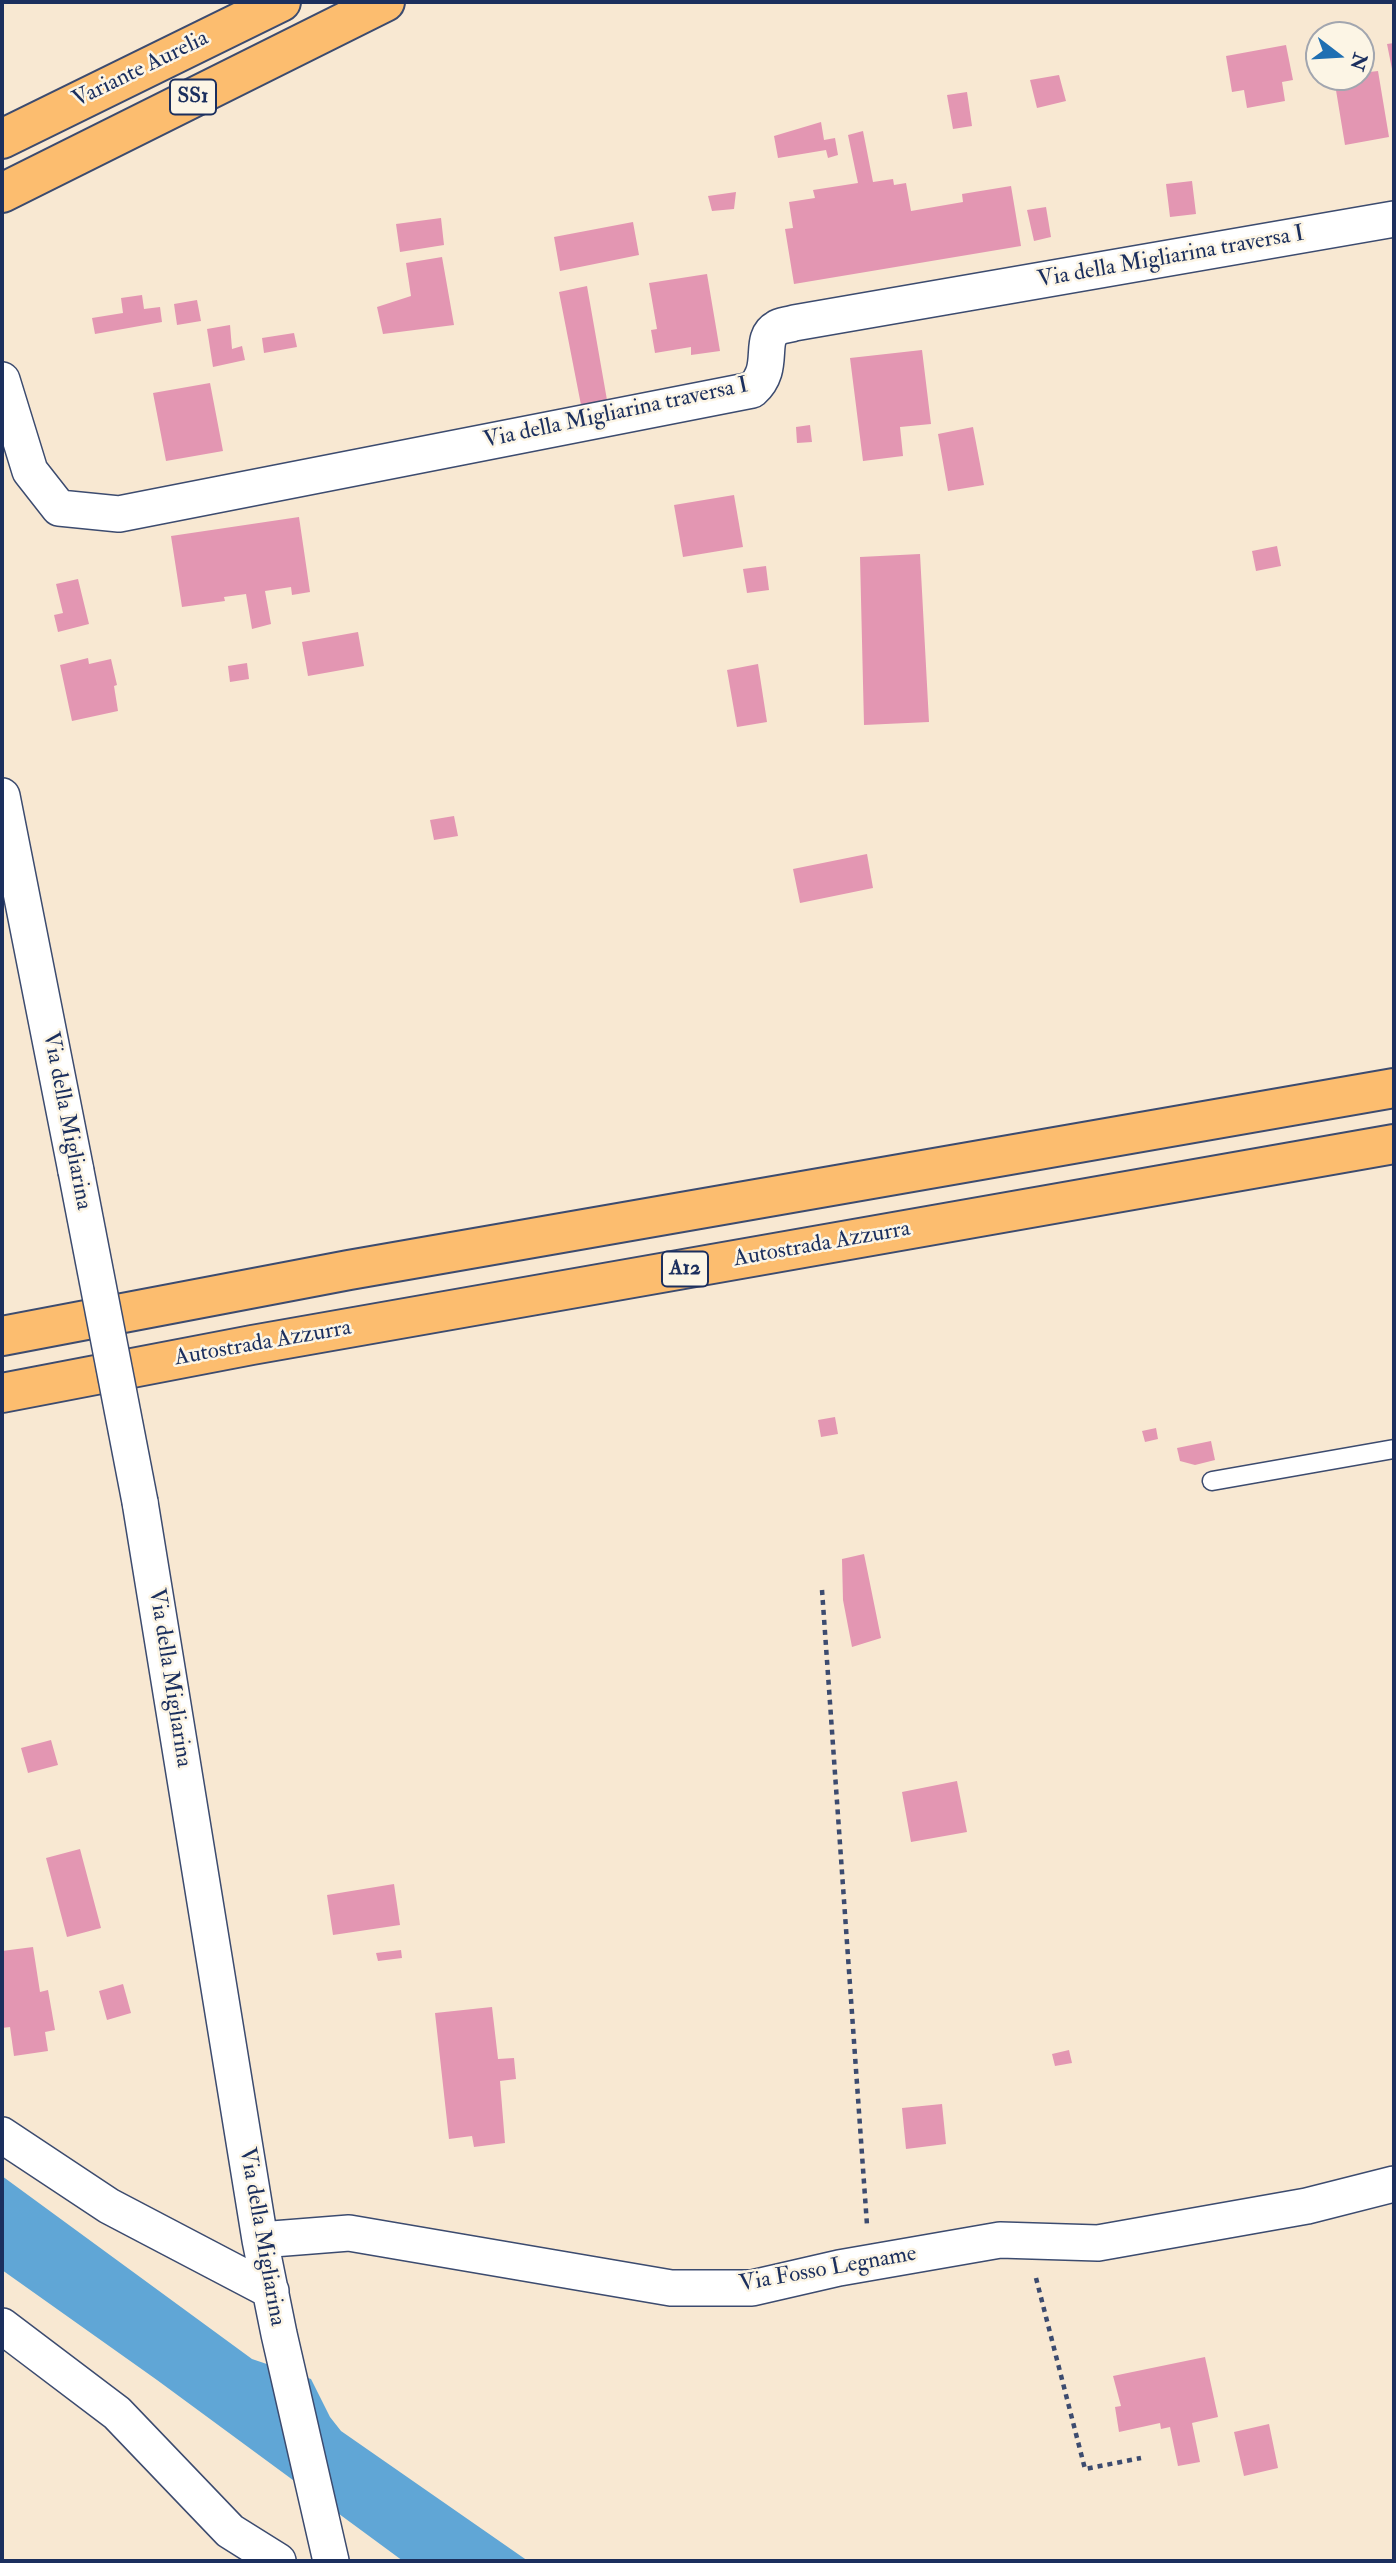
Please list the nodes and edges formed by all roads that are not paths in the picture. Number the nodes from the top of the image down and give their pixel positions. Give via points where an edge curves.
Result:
1 (281, 2) edge
2 (385, 2) edge
3 (2, 139) edge
4 (2, 193) edge
5 (1394, 219) edge
6 (2, 380) edge
7 (2, 796) edge
8 (1394, 1079) edge
9 (1394, 1088) edge
10 (1342, 1097) junction
11 (1394, 1144) edge
12 (2, 1336) edge
13 (2, 1393) edge
14 (1394, 1449) edge
15 (1212, 1481) dead end
16 (2, 2134) edge
17 (1394, 2184) edge
18 (260, 2240) junction
19 (271, 2291) junction
20 (2, 2326) edge
21 (329, 2556) edge
22 (278, 2561) edge

1 - 3 highway, Variante Aurelia / SS1
2 - 4 highway, Variante Aurelia / SS1
5 - 6 street, Via della Migliarina traversa I via 794,323 777,328 767,338 766,370 752,390 119,514 59,508 30,471
7 - 18 street, Via della Migliarina, bridge via 140,1502
8 - 10 highway
9 - 10 highway
10 - 12 highway via 349,1270
11 - 13 highway, Autostrada Azzurra / A12
14 - 15 lane
16 - 19 street via 109,2206
17 - 18 street, Via Fosso Legname via 1307,2206 1098,2243 1000,2240 752,2288 671,2288 349,2233
18 - 19 street, Via della Migliarina
19 - 21 street, Via della Migliarina
20 - 22 street via 117,2413 230,2531

